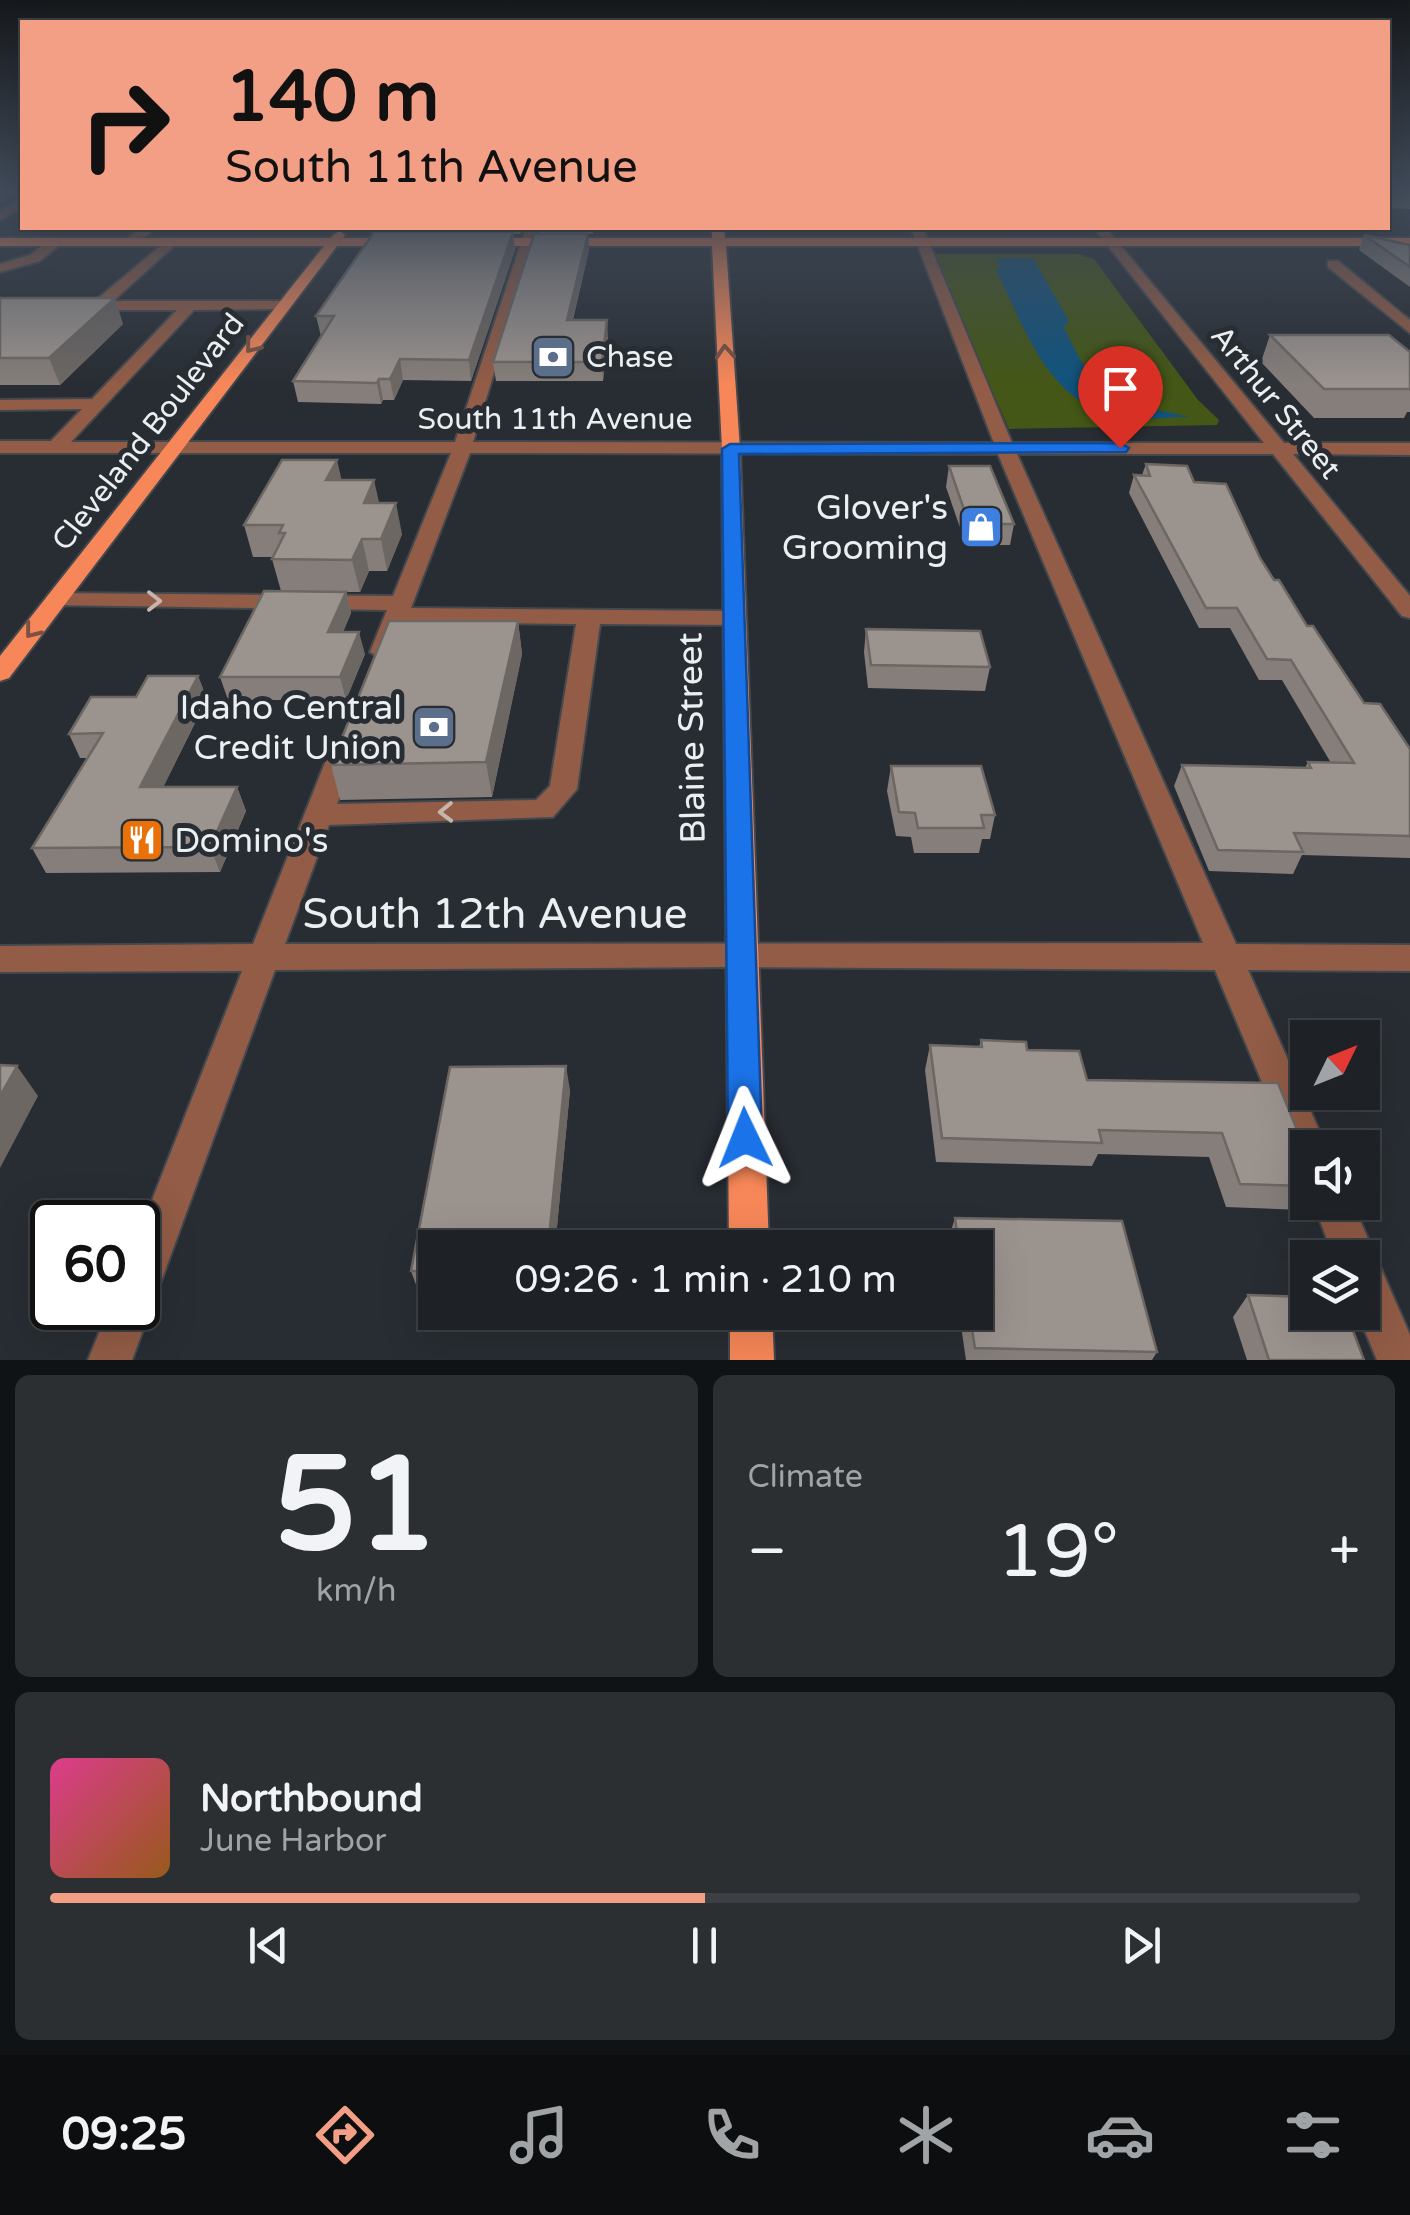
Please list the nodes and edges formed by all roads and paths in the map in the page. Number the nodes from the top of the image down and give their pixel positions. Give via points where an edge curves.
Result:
1 (37, 256) edge
2 (154, 256) edge
3 (322, 256) edge
4 (522, 256) edge
5 (719, 256) edge
6 (929, 256) edge
7 (1125, 256) edge
8 (1333, 264) dead end
9 (0, 268) edge
10 (284, 305) junction
11 (60, 306) edge
12 (99, 306) junction
13 (188, 306) junction
14 (1410, 328) edge
15 (95, 404) junction
16 (0, 405) edge
17 (0, 448) edge
18 (54, 448) junction
19 (1006, 448) junction
20 (1277, 448) junction
21 (1410, 448) edge
22 (173, 449) junction
23 (462, 449) junction
24 (730, 449) junction
25 (56, 600) junction
26 (399, 609) junction
27 (1410, 611) edge
28 (590, 616) junction
29 (734, 618) junction
30 (375, 669) edge
31 (0, 673) edge
32 (353, 724) edge
33 (317, 815) junction
34 (740, 954) junction
35 (260, 957) junction
36 (1228, 957) junction
37 (1410, 958) edge
38 (0, 959) edge
39 (1300, 1130) edge
40 (160, 1227) edge
41 (748, 1230) edge
42 (1380, 1318) edge
43 (122, 1330) edge
44 (751, 1330) edge
45 (110, 1360) edge
46 (752, 1360) edge
47 (1398, 1360) edge

1 - 9 street
2 - 12 street
3 - 10 main road, Cleveland Boulevard
4 - 23 street
24 -> 5 main road, Blaine Street
6 - 19 street
7 - 20 street, Arthur Street
8 - 14 street
10 - 13 street
10 -> 22 main road, Cleveland Boulevard
11 - 12 street
12 - 13 street
13 - 15 street
15 - 16 street
15 - 18 street
17 - 18 street, South 11th Avenue
18 - 22 street, South 11th Avenue
19 - 20 street, South 11th Avenue
19 - 24 street, South 11th Avenue
19 - 36 street
20 - 21 street, South 11th Avenue
20 - 27 street, Arthur Street
22 - 23 street, South 11th Avenue
22 - 25 main road, Cleveland Boulevard
23 - 24 street, South 11th Avenue
23 - 26 street
24 - 29 main road, Blaine Street
25 -> 26 street
25 -> 31 main road, Cleveland Boulevard
26 - 28 street
26 - 30 street
28 - 29 street
28 -> 33 street via 563,789 543,810
29 - 34 main road, Blaine Street
32 - 33 street
33 - 35 street
34 - 35 street, South 12th Avenue
34 - 36 street, South 12th Avenue
34 - 41 main road, Blaine Street
35 - 38 street, South 12th Avenue
35 - 40 street
36 - 37 street, South 12th Avenue
36 - 39 street
42 - 47 street
43 - 45 street
44 - 46 main road

